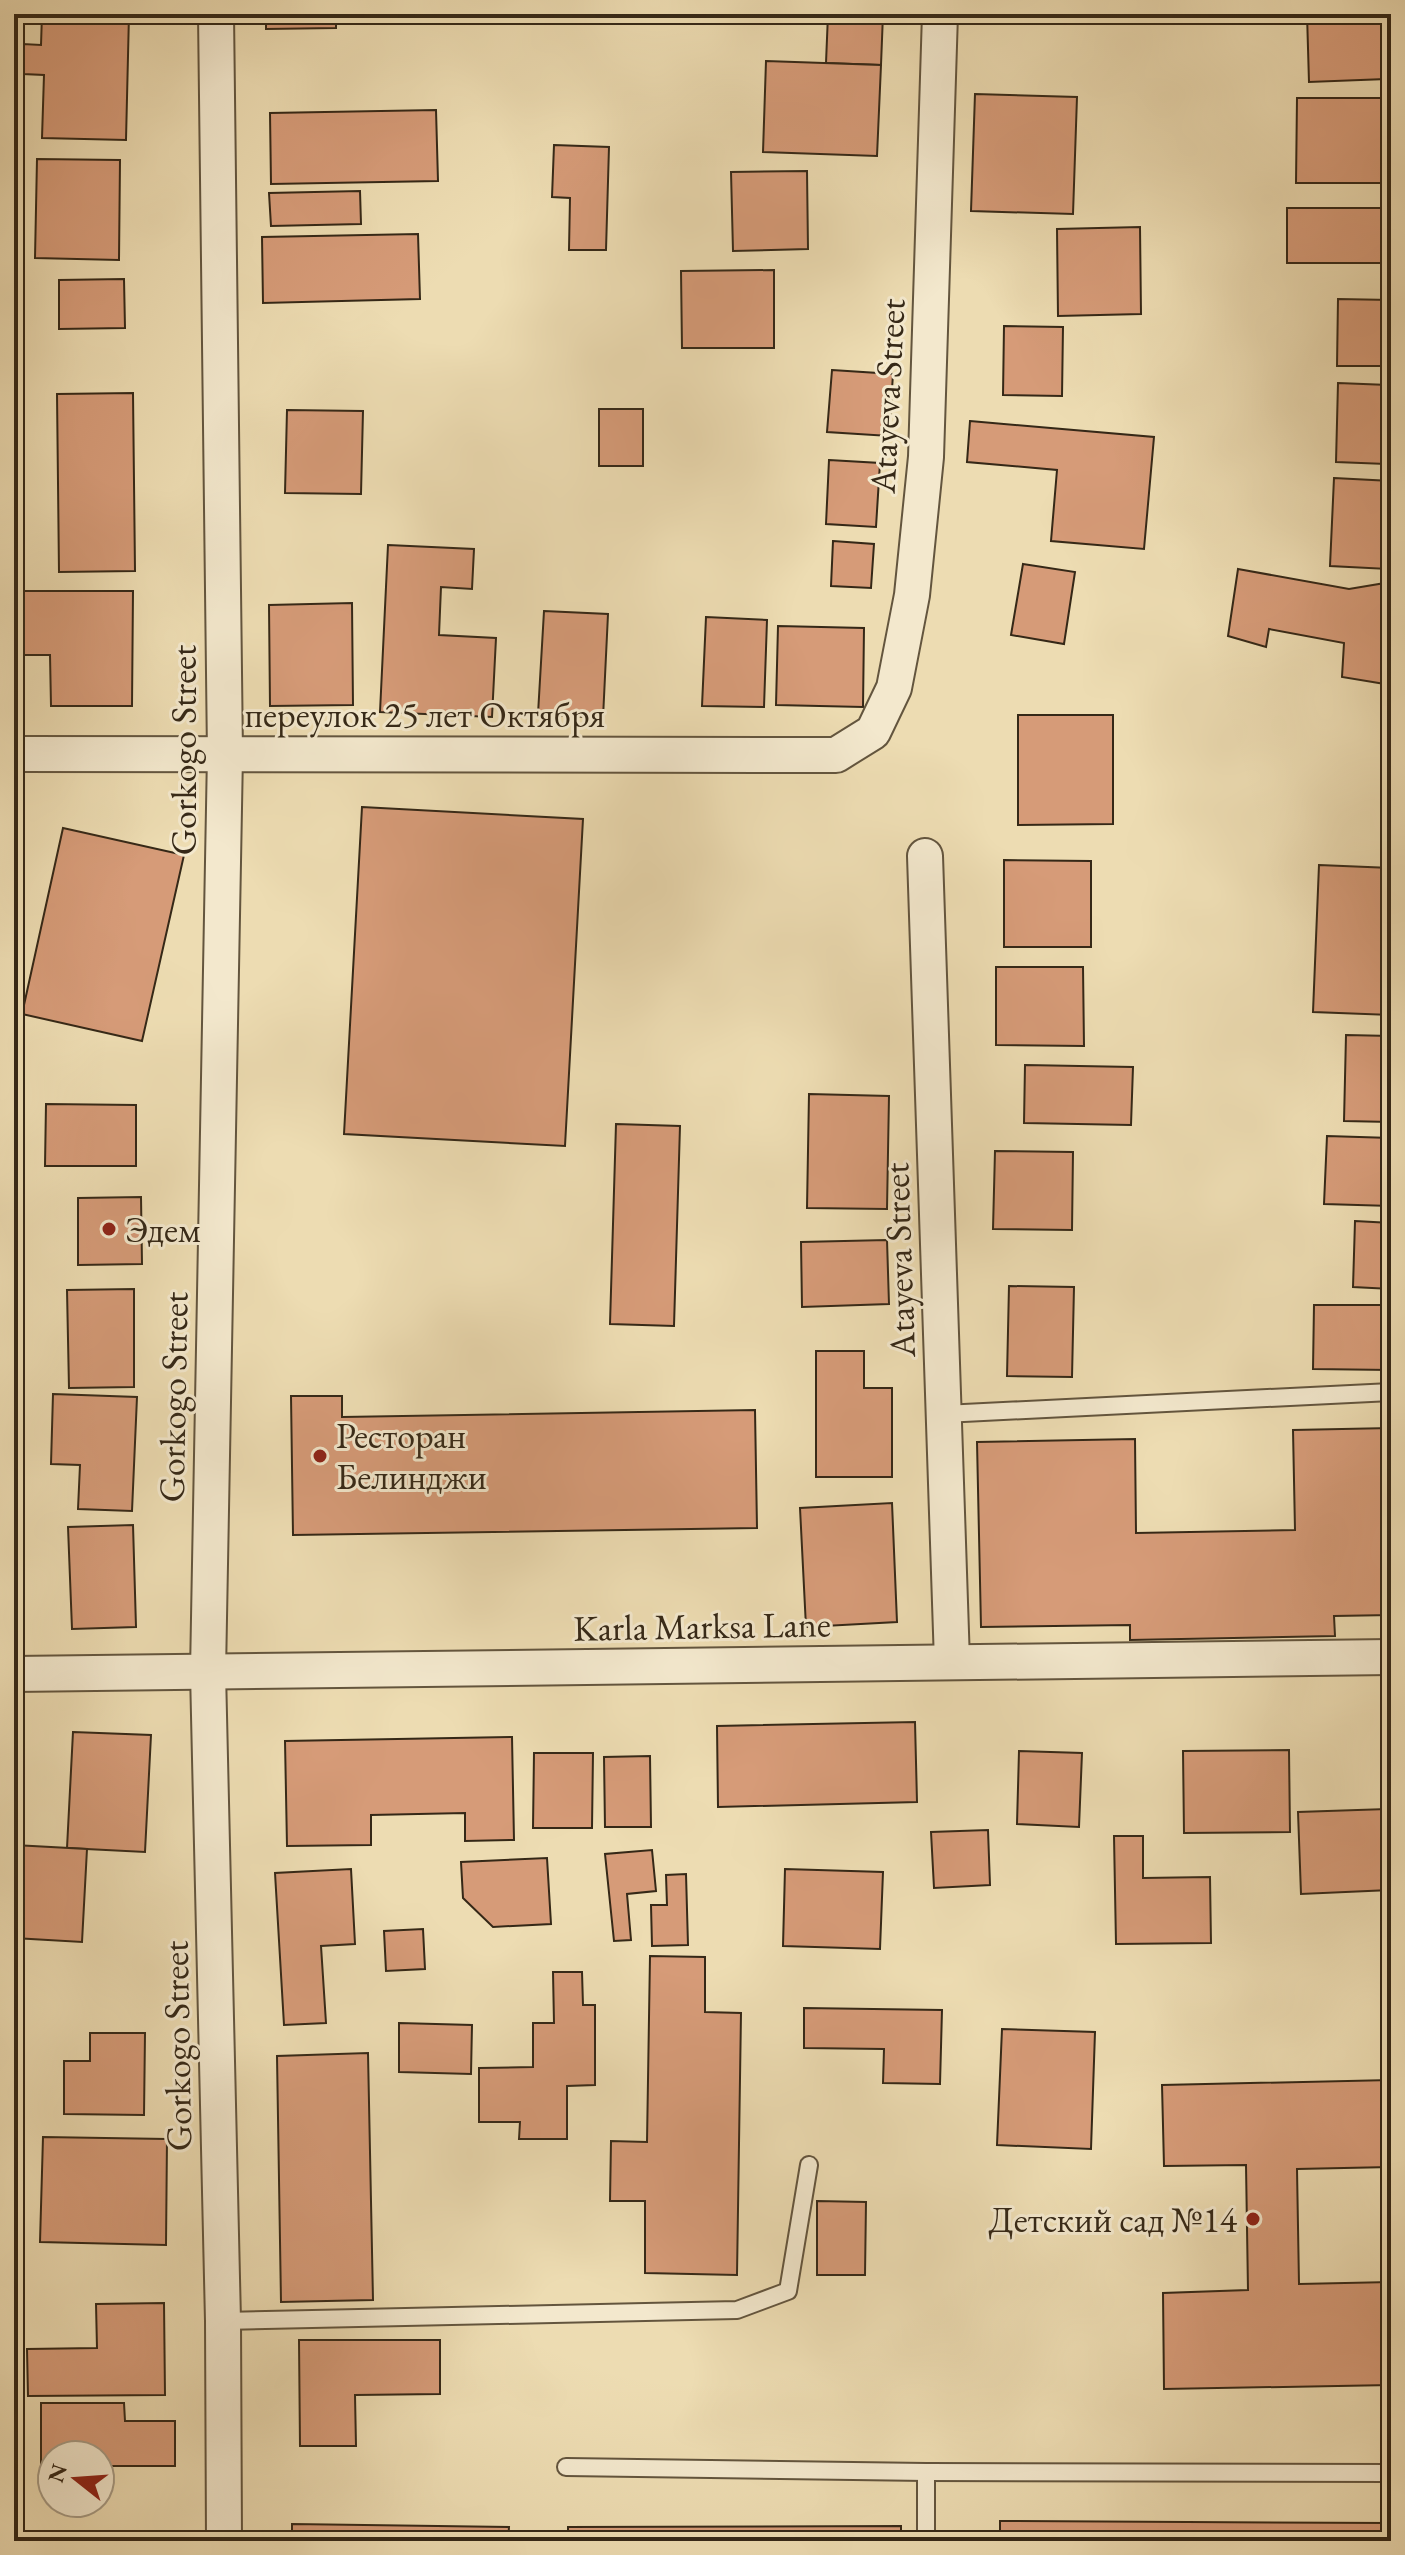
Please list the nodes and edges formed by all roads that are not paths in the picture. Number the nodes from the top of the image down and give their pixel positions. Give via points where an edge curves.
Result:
1 (216, 14) edge
2 (940, 14) edge
3 (14, 754) edge
4 (225, 754) junction
5 (836, 755) joint
6 (925, 856) dead end
7 (1391, 1392) edge
8 (944, 1414) junction
9 (1391, 1657) edge
10 (952, 1662) junction
11 (208, 1672) junction
12 (14, 1674) edge
13 (809, 2165) dead end
14 (223, 2321) junction
15 (566, 2467) dead end
16 (926, 2472) junction
17 (1391, 2473) edge
18 (224, 2541) edge
19 (926, 2541) edge

1 - 4 street, Gorkogo Street
2 - 5 street, Atayeva Street via 926,457 912,595 894,688 873,732
3 - 4 street, переулок 25 лет Октября
4 - 5 street, переулок 25 лет Октября
4 - 11 street, Gorkogo Street
6 - 8 street, Atayeva Street
7 - 8 lane
8 - 10 street, Atayeva Street
9 - 10 street, Karla Marksa Lane
10 - 11 street, Karla Marksa Lane
11 - 12 street, Karla Marksa Lane
11 - 14 street, Gorkogo Street
13 - 14 lane via 788,2291 737,2310
14 - 18 street, Gorkogo Street
15 - 16 lane
16 - 17 lane
16 - 19 lane

